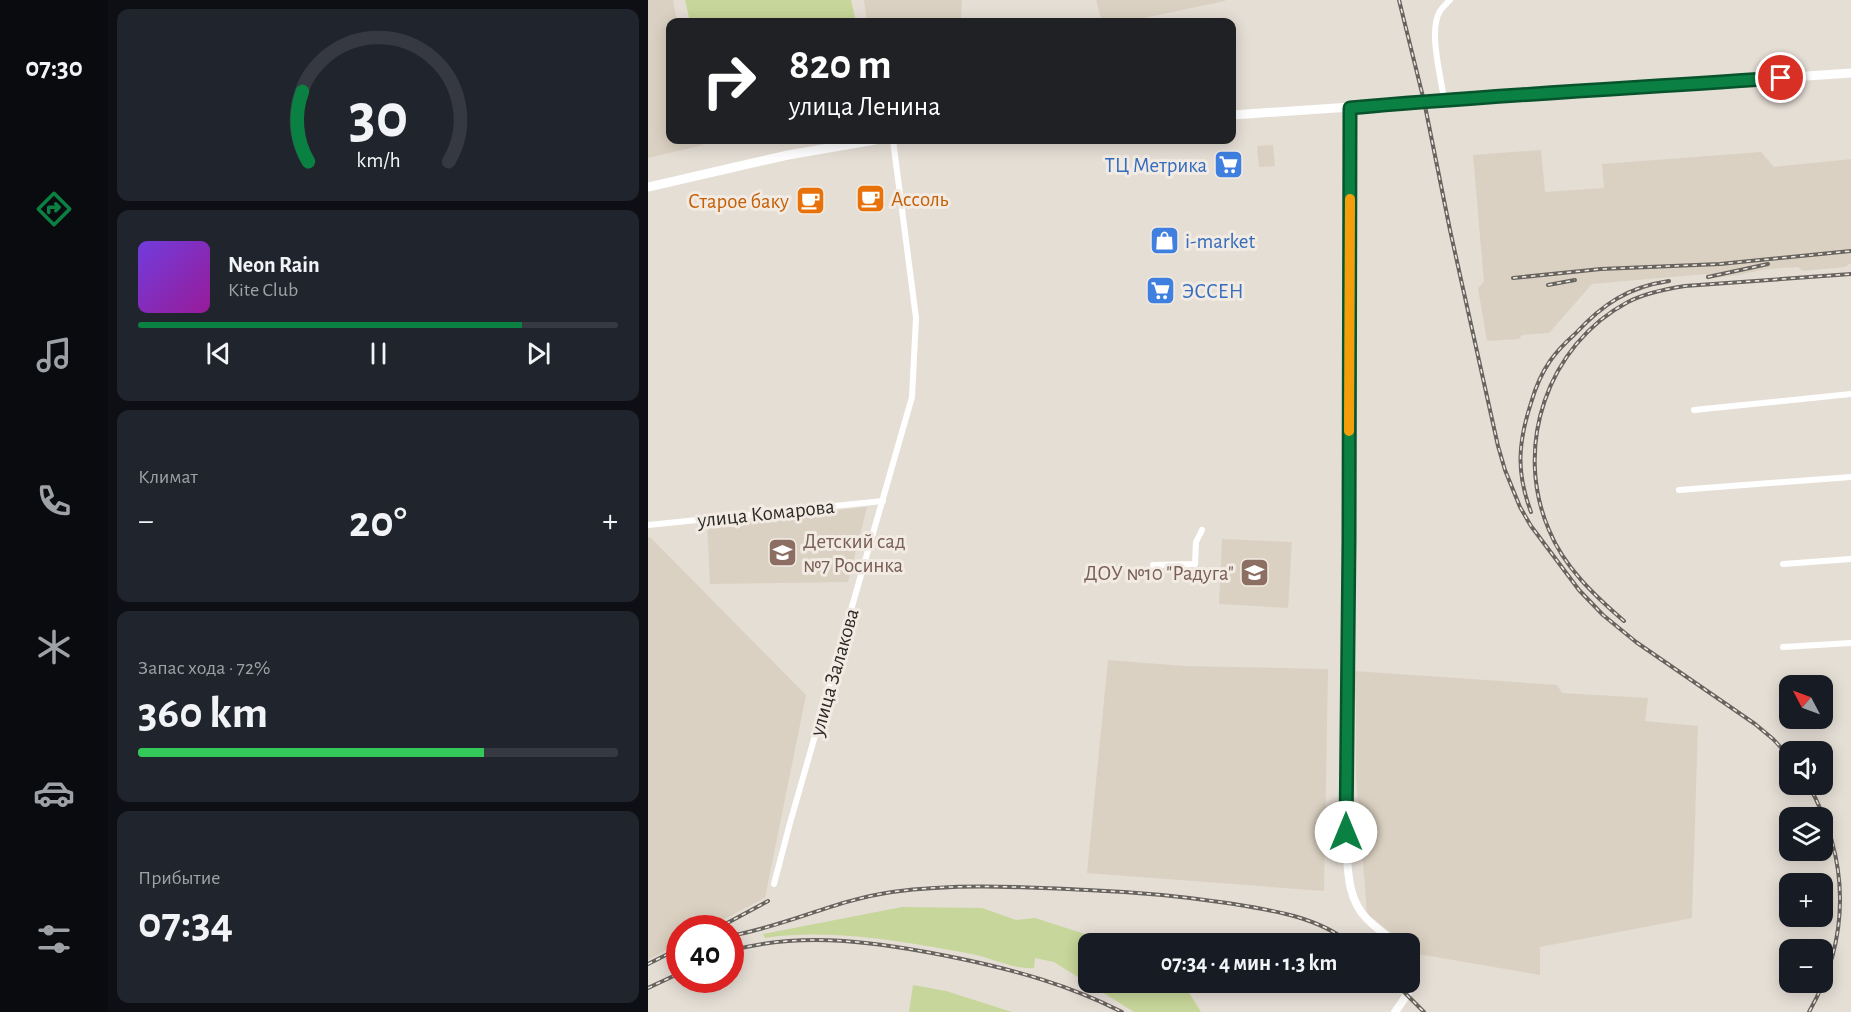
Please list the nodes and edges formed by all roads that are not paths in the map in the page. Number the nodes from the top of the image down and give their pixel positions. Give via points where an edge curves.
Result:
1 (1450, 0) edge
2 (1851, 73) edge
3 (1444, 99) junction
4 (1350, 108) junction
5 (1236, 115) edge
6 (851, 144) edge
7 (893, 144) edge
8 (648, 187) edge
9 (1851, 394) edge
10 (1694, 410) dead end
11 (1851, 477) edge
12 (1679, 490) dead end
13 (883, 501) junction
14 (648, 525) edge
15 (1202, 530) dead end
16 (1851, 559) edge
17 (1783, 564) dead end
18 (1153, 565) dead end
19 (1851, 643) edge
20 (1783, 647) dead end
21 (774, 884) dead end
22 (1384, 933) edge
23 (1407, 993) edge
24 (1395, 1012) edge

1 - 3 street via 1436,21
2 - 3 main road
3 - 4 main road
4 - 5 main road
4 - 22 street via 1346,842 1349,881 1356,904
6 - 8 main road
7 - 13 street, улица Залакова via 916,318 912,397
9 - 10 street
11 - 12 street
13 - 14 street, улица Комарова
13 - 21 street, улица Залакова
15 - 18 street via 1196,542 1195,564
16 - 17 street
19 - 20 street
23 - 24 street

